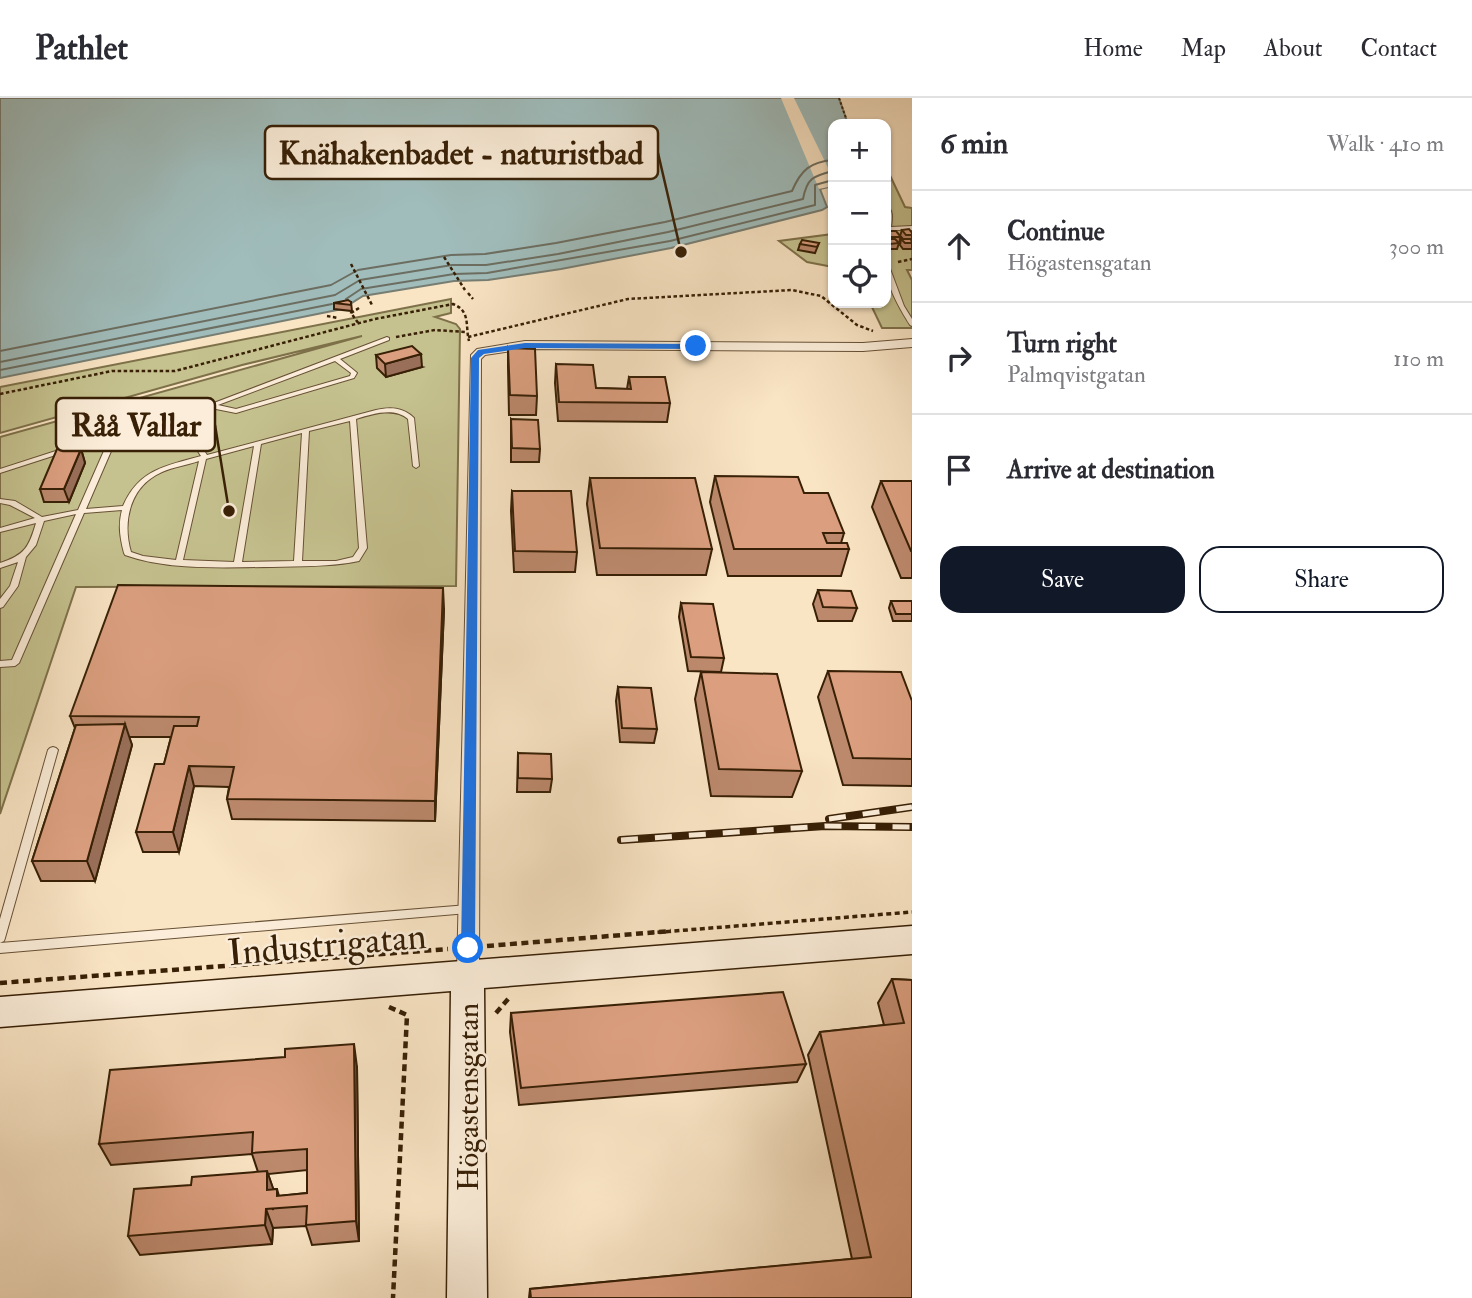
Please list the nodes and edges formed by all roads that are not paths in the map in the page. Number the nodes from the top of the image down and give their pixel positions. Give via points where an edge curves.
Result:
1 (912, 228) edge
2 (891, 229) edge
3 (891, 279) edge
4 (912, 324) edge
5 (387, 339) road end
6 (912, 344) edge
7 (335, 358) junction
8 (211, 406) junction
9 (179, 418) junction
10 (353, 418) junction
11 (306, 430) junction
12 (112, 441) junction
13 (258, 443) junction
14 (204, 457) junction
15 (416, 466) dead end
16 (0, 471) edge
17 (0, 501) edge
18 (126, 508) junction
19 (83, 511) junction
20 (41, 519) junction
21 (0, 530) edge
22 (23, 558) junction
23 (179, 563) junction
24 (238, 563) junction
25 (298, 563) junction
26 (0, 566) edge
27 (0, 605) edge
28 (0, 664) edge
29 (53, 750) dead end
30 (468, 909) junction
31 (0, 938) edge
32 (912, 940) edge
33 (0, 948) edge
34 (468, 974) junction
35 (0, 1012) edge
36 (467, 1298) edge

1 - 2 lane
3 - 4 lane
5 - 7 lane
6 - 30 street, Högastensgatan via 525,345 481,352 475,358
7 - 8 lane
7 - 8 lane via 354,373 352,377 236,411
8 - 9 lane
9 - 12 lane
9 - 14 lane
10 - 11 lane
10 - 15 lane via 406,412 413,427
10 - 25 lane via 362,551 346,562
11 - 13 lane
11 - 25 lane
12 - 16 lane via 64,450
12 - 19 lane
13 - 14 lane
13 - 24 lane
14 - 18 lane via 149,475 138,484
14 - 23 lane
17 - 20 lane
18 - 19 lane
18 - 23 lane via 128,553
19 - 20 lane
19 - 28 lane via 15,663
20 - 21 lane
20 - 22 lane via 35,541
22 - 26 lane
22 - 27 lane via 14,586
23 - 24 lane
24 - 25 lane
29 - 31 lane
30 - 33 lane
30 - 34 street, Högastensgatan
32 - 34 street, Industrigatan
34 - 35 street, Industrigatan
34 - 36 street, Högastensgatan

